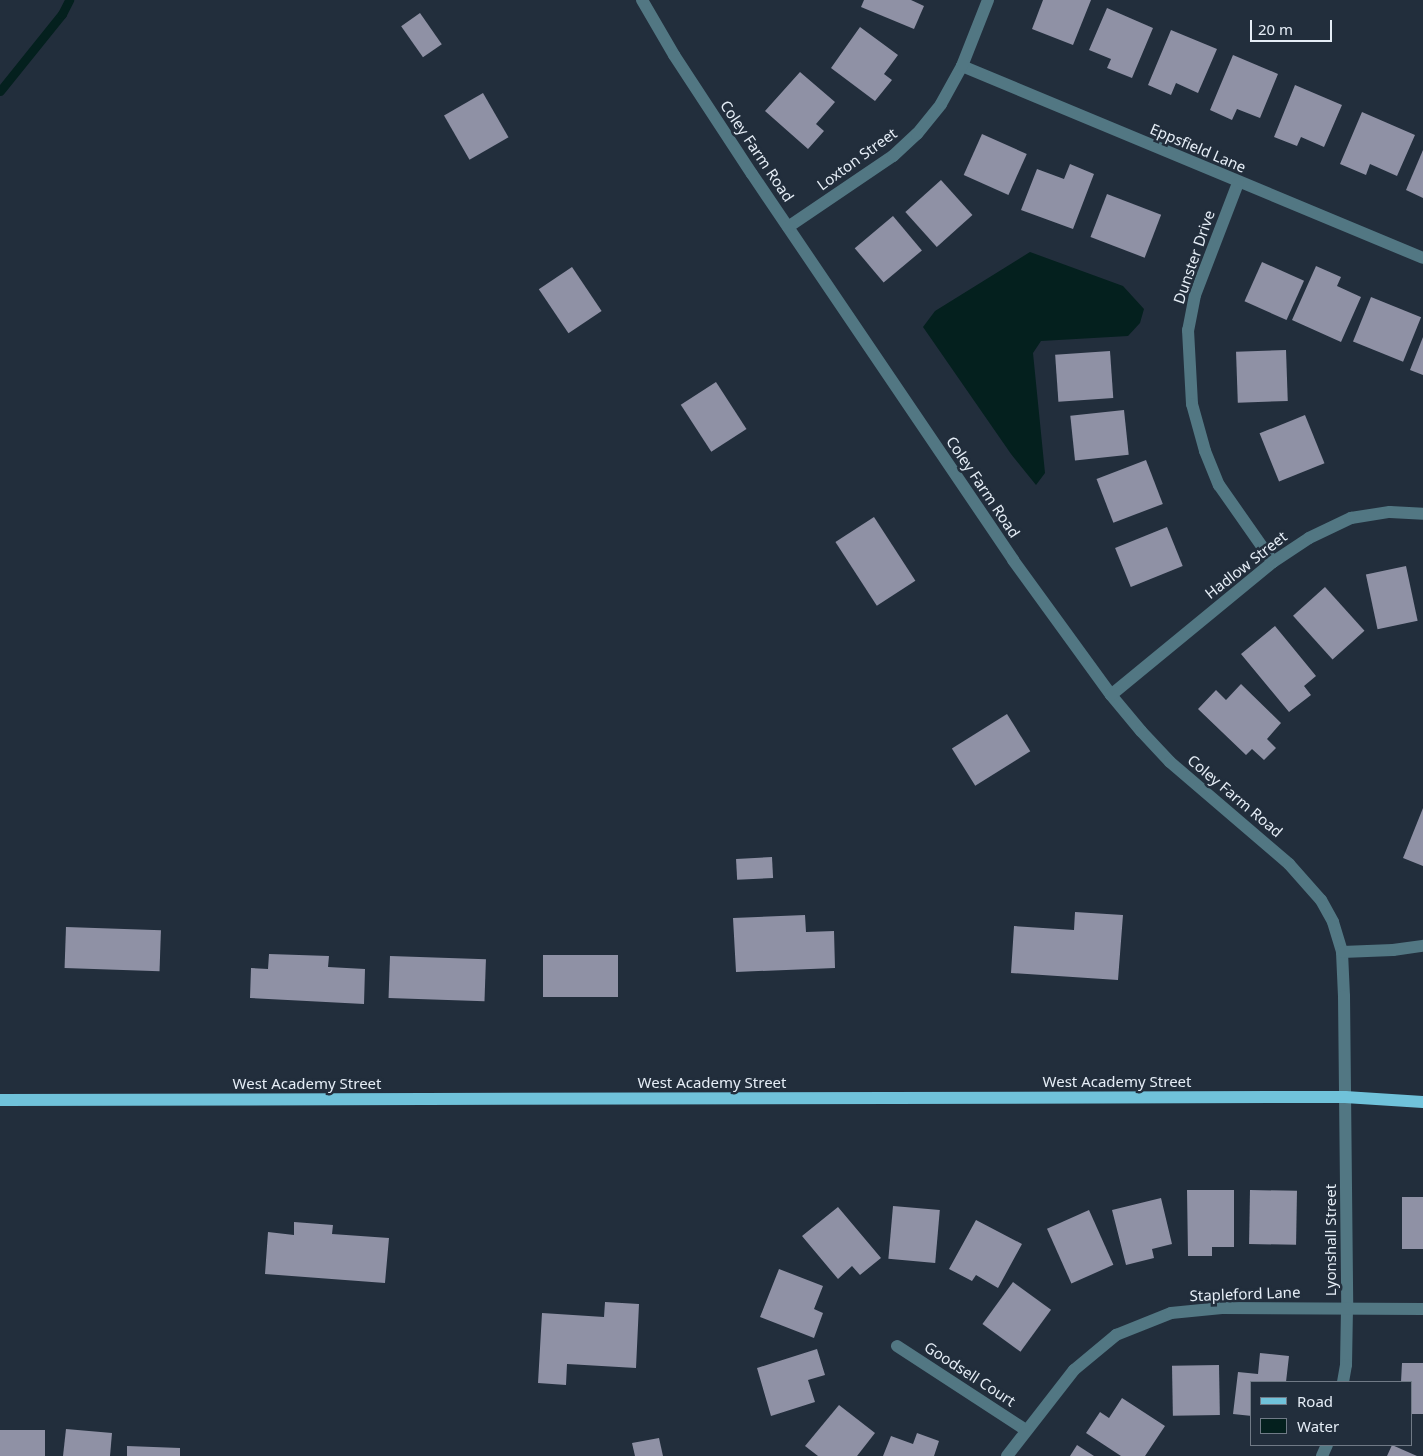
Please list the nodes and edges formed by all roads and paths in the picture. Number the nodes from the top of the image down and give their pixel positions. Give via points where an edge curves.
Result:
1 (642, 0) edge
2 (988, 0) edge
3 (962, 66) junction
4 (1238, 182) junction
5 (788, 227) junction
6 (1423, 258) edge
7 (1423, 514) edge
8 (1273, 562) junction
9 (1111, 695) junction
10 (1423, 946) edge
11 (1342, 952) junction
12 (1345, 1097) junction
13 (0, 1100) edge
14 (1423, 1102) edge
15 (1347, 1308) junction
16 (1423, 1309) edge
17 (897, 1346) dead end
18 (1343, 1381) edge
19 (1026, 1430) junction
20 (1007, 1456) edge

1 - 5 street, Coley Farm Road via 674,56
2 - 3 street, Loxton Street
3 - 4 street, Eppsfield Lane
3 - 5 street, Loxton Street via 941,104 917,134 886,161
4 - 6 street, Eppsfield Lane
4 - 8 street, Dunster Drive via 1195,295 1188,330 1191,394 1205,451 1219,485
5 - 9 street, Coley Farm Road via 1014,560
7 - 8 street, Hadlow Street via 1390,512 1352,518 1308,538
8 - 9 street, Hadlow Street
9 - 11 street, Coley Farm Road via 1140,732 1170,762 1289,864 1321,900 1333,922
10 - 11 street
11 - 12 street, Coley Farm Road
12 - 13 main road, West Academy Street
12 - 14 main road, West Academy Street
12 - 15 street, Lyonshall Street
15 - 16 street, Stapleford Lane
15 - 18 street, Lyonshall Street
15 - 19 street, Stapleford Lane via 1222,1308 1171,1313 1116,1335 1074,1370
17 - 19 street, Goodsell Court
19 - 20 street, Stapleford Lane

